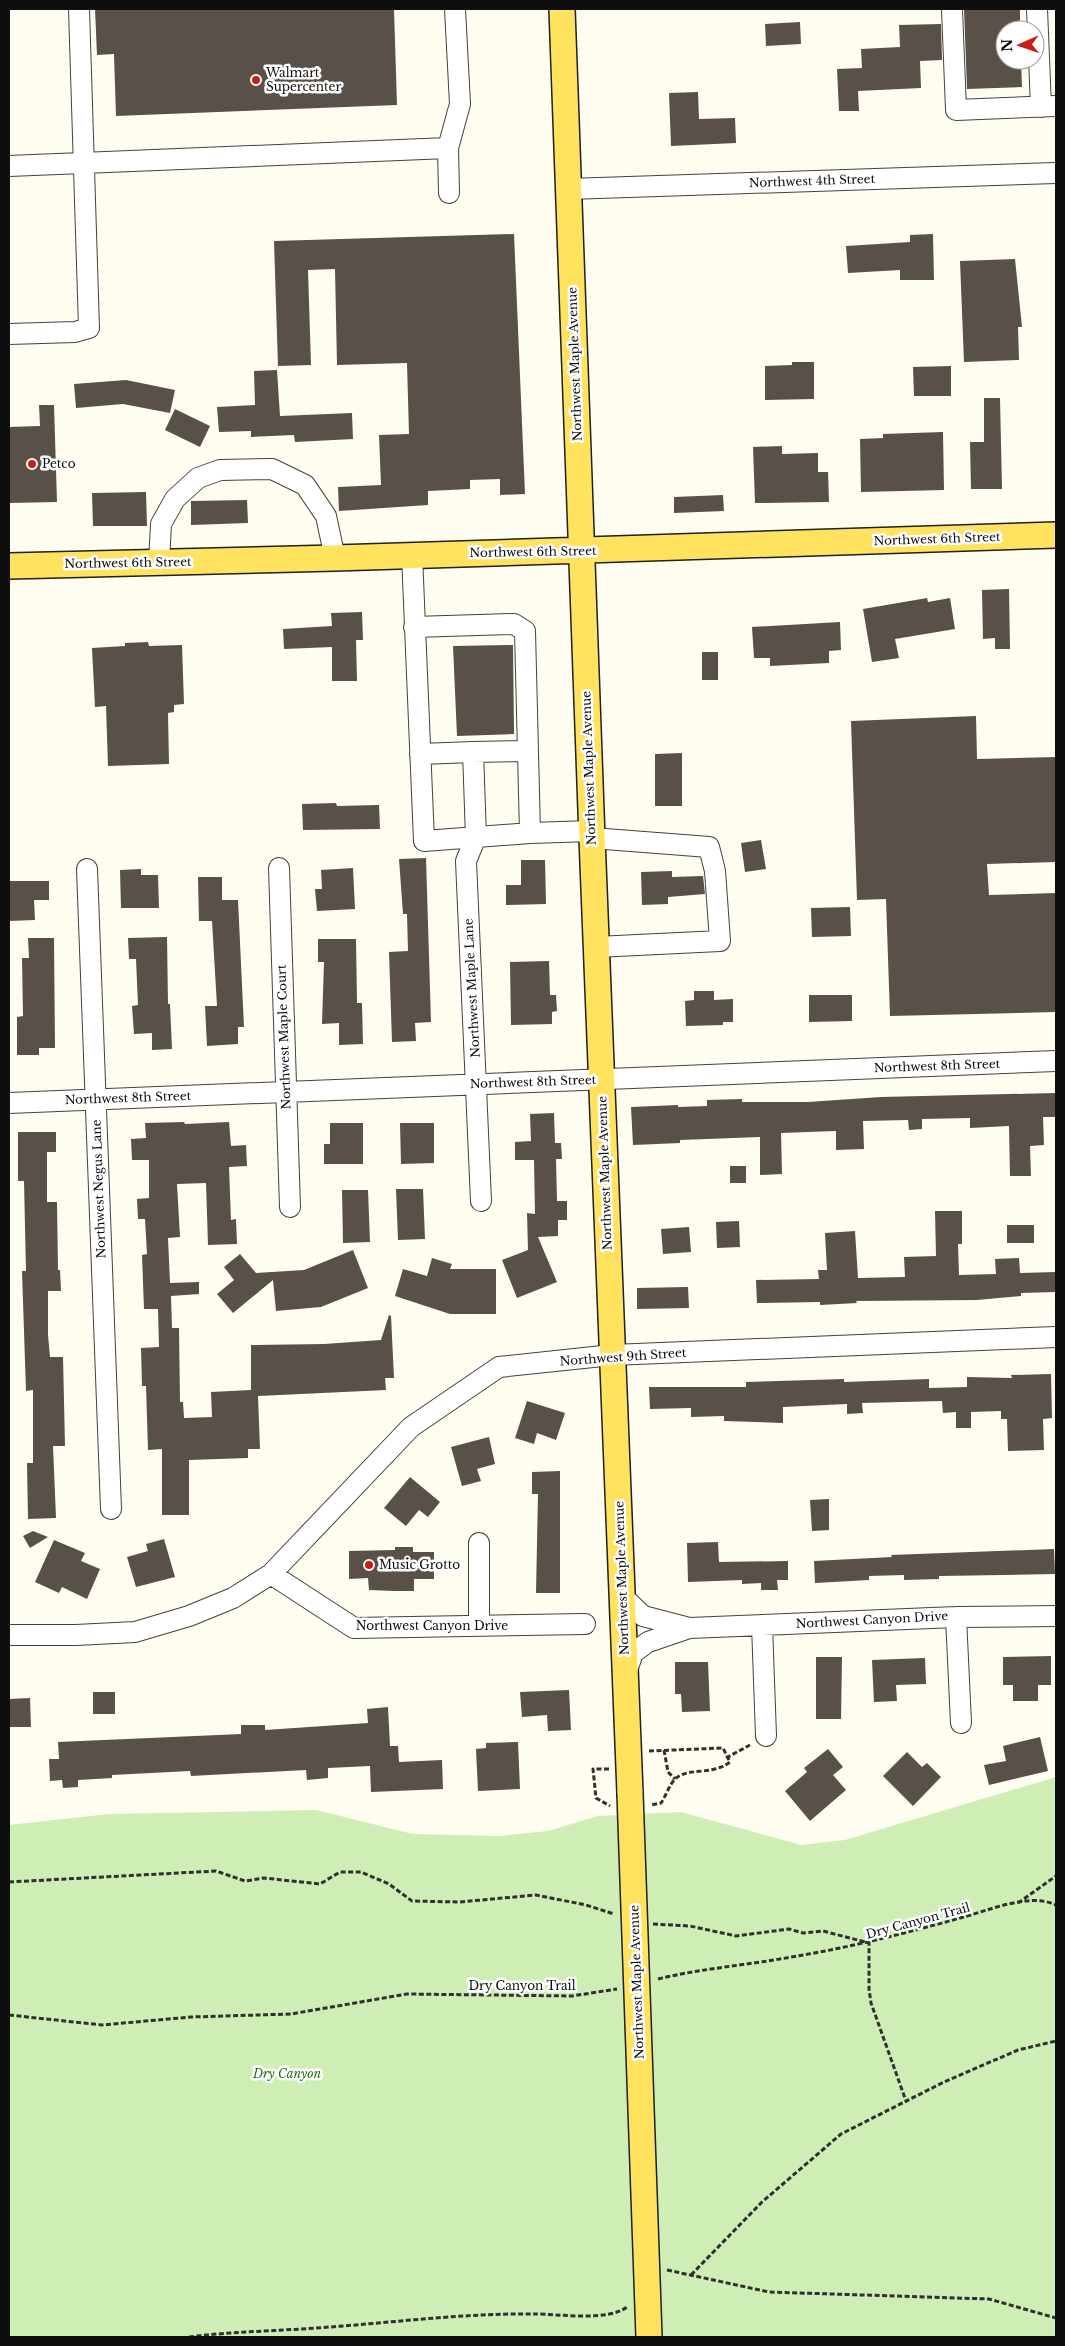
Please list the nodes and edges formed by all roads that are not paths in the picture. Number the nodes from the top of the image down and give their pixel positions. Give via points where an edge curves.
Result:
1 (79, 9) edge
2 (455, 9) edge
3 (562, 9) edge
4 (952, 9) edge
5 (1037, 9) edge
6 (1049, 106) edge
7 (448, 148) junction
8 (84, 164) junction
9 (9, 166) edge
10 (1056, 173) edge
11 (568, 189) junction
12 (449, 193) dead end
13 (9, 334) edge
14 (1056, 535) edge
15 (582, 551) junction
16 (412, 555) junction
17 (335, 558) junction
18 (159, 562) junction
19 (9, 566) edge
20 (414, 627) junction
21 (528, 751) junction
22 (473, 752) junction
23 (420, 754) junction
24 (530, 833) junction
25 (592, 834) junction
26 (476, 837) junction
27 (279, 868) dead end
28 (87, 869) dead end
29 (596, 947) junction
30 (1056, 1061) edge
31 (601, 1079) junction
32 (477, 1084) junction
33 (286, 1092) junction
34 (95, 1099) junction
35 (9, 1103) edge
36 (481, 1201) dead end
37 (290, 1207) dead end
38 (1056, 1337) edge
39 (612, 1355) junction
40 (111, 1509) dead end
41 (479, 1542) dead end
42 (271, 1574) junction
43 (622, 1596) junction
44 (1056, 1616) edge
45 (956, 1617) junction
46 (585, 1624) dead end
47 (762, 1625) junction
48 (480, 1626) junction
49 (688, 1628) junction
50 (9, 1635) edge
51 (626, 1674) junction
52 (960, 1723) dead end
53 (766, 1736) road end
54 (649, 2337) edge

1 - 8 street
2 - 7 street via 460,104
3 - 11 main road, Northwest Maple Avenue
4 - 6 street via 956,110
5 - 6 street
7 - 8 street
7 - 12 street
8 - 9 street
8 - 13 street via 89,328 75,332
10 - 11 street, Northwest 4th Street
11 - 15 main road, Northwest Maple Avenue
14 - 15 main road, Northwest 6th Street
15 - 16 main road, Northwest 6th Street
15 - 25 main road, Northwest Maple Avenue
16 - 17 main road, Northwest 6th Street
16 - 20 street
17 - 18 main road, Northwest 6th Street
17 - 18 street via 326,516 305,485 272,469 220,470 198,478 175,499 161,524
18 - 19 main road, Northwest 6th Street
20 - 21 street via 514,624 524,631
20 - 23 street
21 - 22 street
21 - 24 street
22 - 23 street
22 - 26 street
23 - 26 street via 424,841
24 - 25 street
24 - 26 street
25 - 29 main road, Northwest Maple Avenue
25 - 29 street via 709,847 715,871 720,941
26 - 32 street, Northwest Maple Lane via 466,861
27 - 33 street, Northwest Maple Court
28 - 34 street, Northwest Negus Lane
29 - 31 main road, Northwest Maple Avenue
30 - 31 street, Northwest 8th Street
31 - 32 street, Northwest 8th Street
31 - 39 main road, Northwest Maple Avenue
32 - 33 street, Northwest 8th Street
32 - 36 street, Northwest Maple Lane
33 - 34 street, Northwest 8th Street
33 - 37 street, Northwest Maple Court
34 - 35 street, Northwest 8th Street
34 - 40 street, Northwest Negus Lane
38 - 39 street, Northwest 9th Street
39 - 42 street, Northwest 9th Street via 499,1367 411,1427
39 - 43 main road, Northwest Maple Avenue
41 - 48 street
42 - 48 street, Northwest Canyon Drive via 354,1628
42 - 50 street via 233,1598 189,1616 135,1632
43 - 49 street, Northwest Canyon Drive via 643,1616
43 - 51 main road, Northwest Maple Avenue
44 - 45 street, Northwest Canyon Drive
45 - 47 street, Northwest Canyon Drive
45 - 52 street
46 - 48 street, Northwest Canyon Drive
47 - 49 street, Northwest Canyon Drive
47 - 53 street
49 - 51 street, Northwest Canyon Drive via 648,1642 633,1653
51 - 54 main road, Northwest Maple Avenue, bridge

